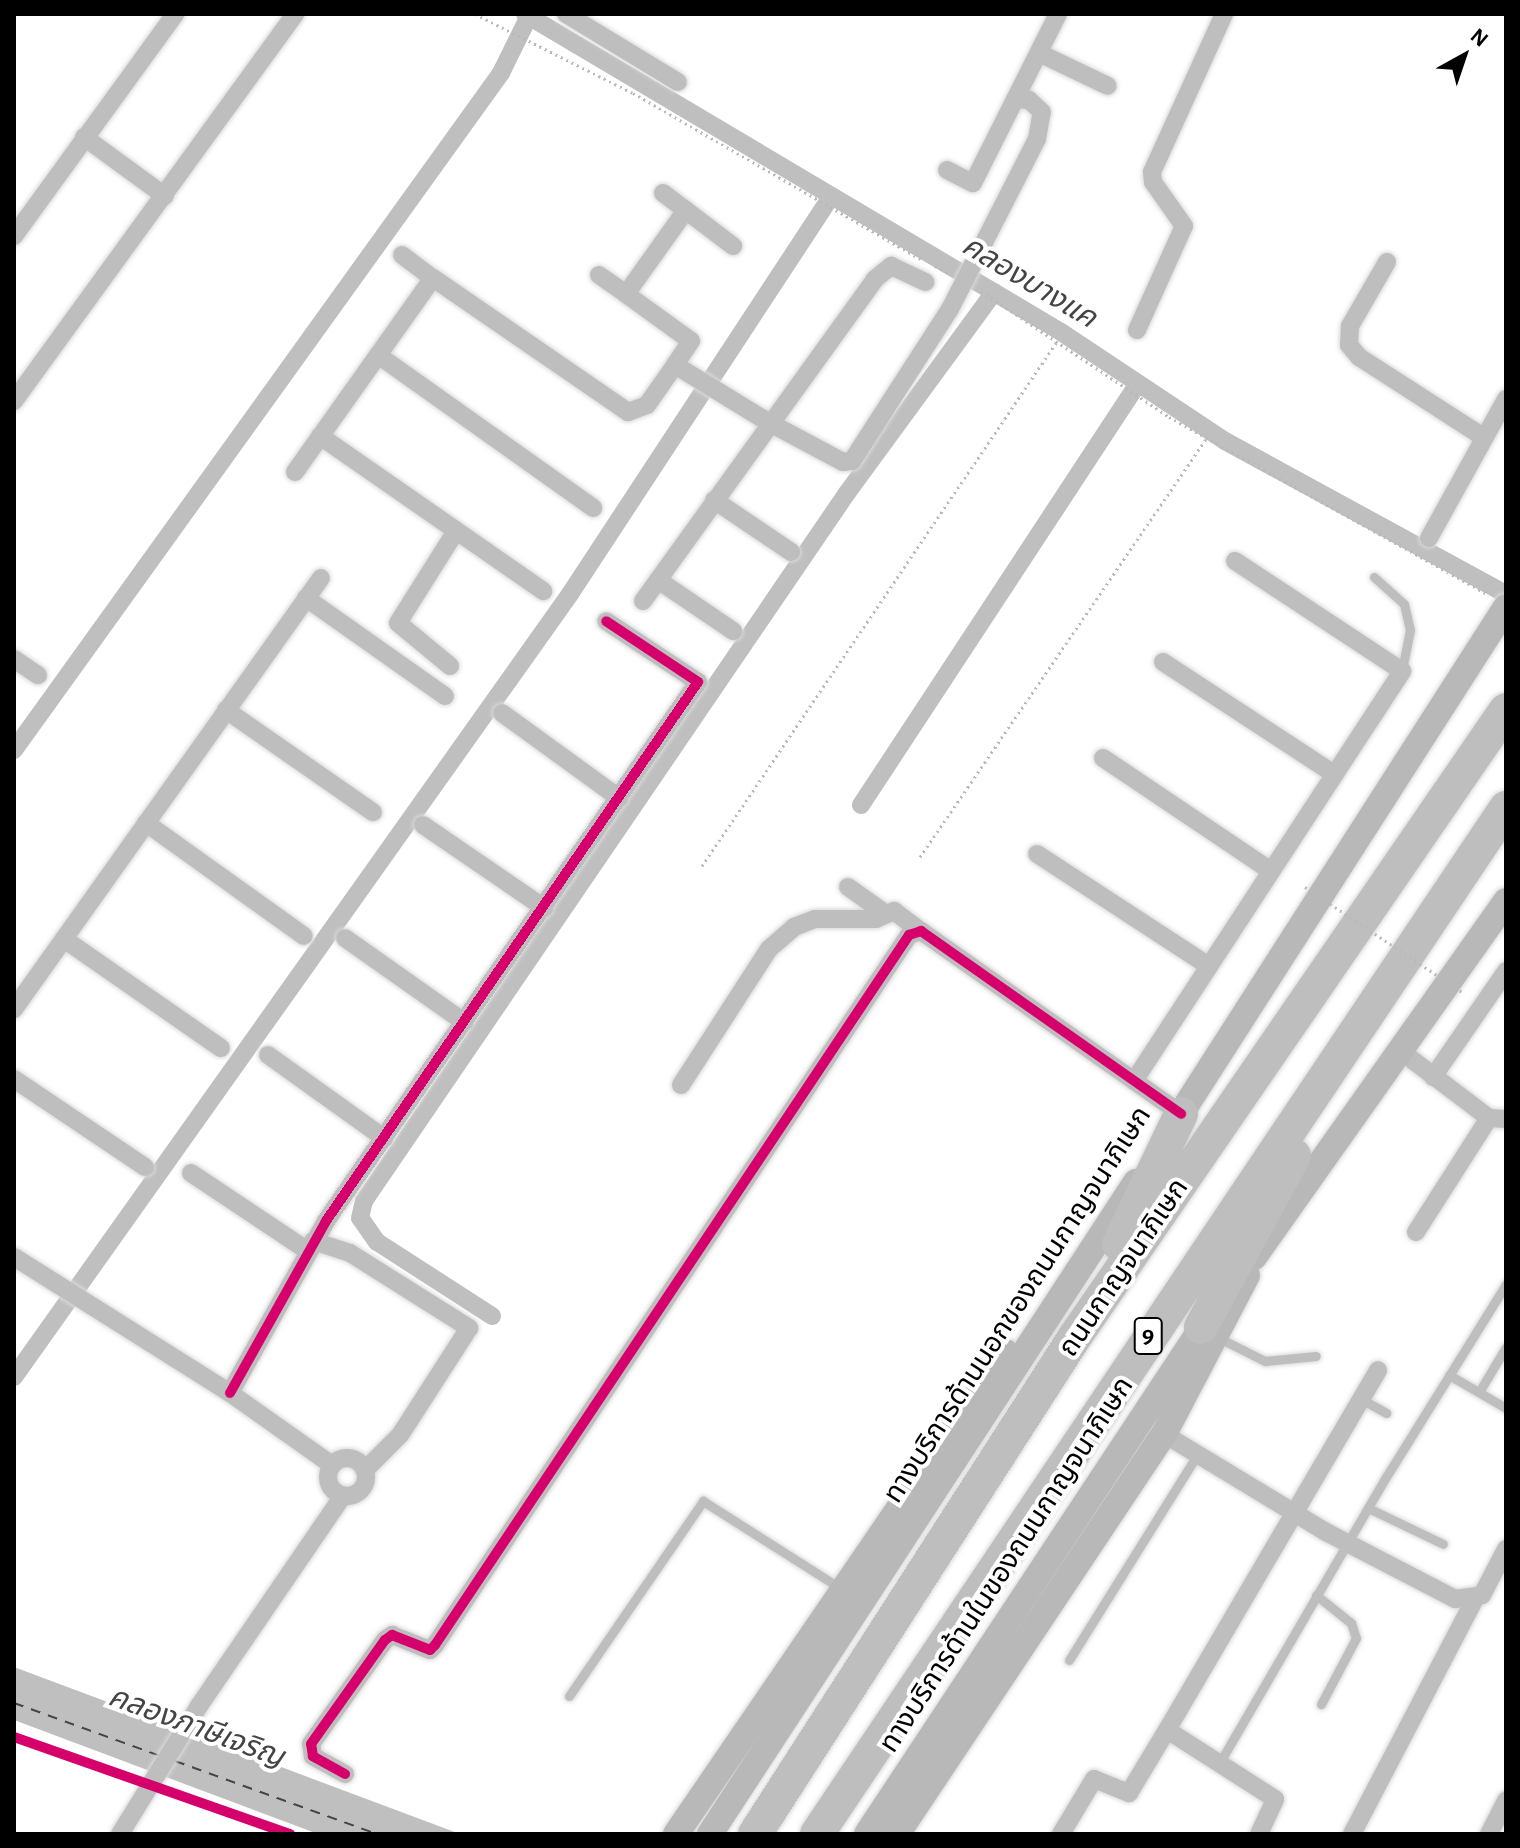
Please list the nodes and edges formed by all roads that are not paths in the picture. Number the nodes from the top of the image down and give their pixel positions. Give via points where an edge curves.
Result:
1 (175, 14) edge
2 (295, 14) edge
3 (566, 14) edge
4 (1058, 14) edge
5 (1224, 14) edge
6 (1039, 53) junction
7 (678, 82) dead end
8 (1108, 86) dead end
9 (1015, 99) junction
10 (84, 137) junction
11 (947, 170) dead end
12 (663, 193) dead end
13 (165, 196) junction
14 (686, 210) junction
15 (16, 230) edge
16 (733, 246) dead end
17 (402, 255) dead end
18 (1387, 262) dead end
19 (599, 275) dead end
20 (433, 278) junction
21 (925, 282) dead end
22 (626, 294) junction
23 (1137, 330) dead end
24 (378, 355) junction
25 (681, 369) junction
26 (22, 375) edge
27 (1506, 399) edge
28 (14, 401) edge
29 (768, 422) junction
30 (320, 436) junction
31 (1483, 437) junction
32 (295, 472) dead end
33 (714, 500) junction
34 (593, 508) dead end
35 (456, 531) junction
36 (1429, 538) dead end
37 (791, 552) dead end
38 (1235, 561) dead end
39 (1374, 577) dead end
40 (321, 578) dead end
41 (658, 580) junction
42 (543, 591) dead end
43 (306, 598) junction
44 (643, 601) dead end
45 (1502, 603) edge
46 (606, 621) dead end
47 (733, 631) dead end
48 (14, 659) edge
49 (1163, 662) dead end
50 (450, 666) dead end
51 (1402, 671) junction
52 (38, 675) dead end
53 (445, 696) dead end
54 (226, 710) junction
55 (1506, 710) edge
56 (502, 713) dead end
57 (1103, 758) dead end
58 (1334, 774) junction
59 (619, 798) junction
60 (1506, 808) edge
61 (373, 812) dead end
62 (146, 823) junction
63 (423, 825) dead end
64 (1037, 854) dead end
65 (1271, 871) junction
66 (848, 887) dead end
67 (1506, 901) edge
68 (544, 908) junction
69 (886, 914) junction
70 (921, 931) junction
71 (304, 936) dead end
72 (345, 938) dead end
73 (64, 939) junction
74 (1209, 966) junction
75 (1506, 971) edge
76 (1383, 991) junction
77 (14, 1009) edge
78 (464, 1022) junction
79 (221, 1048) dead end
80 (1402, 1052) junction
81 (268, 1055) dead end
82 (1433, 1077) junction
83 (14, 1079) edge
84 (1134, 1081) junction
85 (681, 1085) dead end
86 (1181, 1114) junction
87 (1498, 1119) edge
88 (384, 1138) junction
89 (145, 1167) dead end
90 (191, 1173) dead end
91 (1416, 1232) dead end
92 (1099, 1237) junction
93 (311, 1246) junction
94 (14, 1257) edge
95 (1506, 1284) edge
96 (1209, 1332) junction
97 (1074, 1338) junction
98 (1506, 1347) edge
99 (1316, 1356) dead end
100 (1378, 1370) dead end
101 (1449, 1375) junction
102 (1479, 1392) junction
103 (230, 1393) junction
104 (1361, 1399) junction
105 (1506, 1408) edge
106 (1386, 1413) dead end
107 (1164, 1434) junction
108 (1197, 1455) junction
109 (332, 1465) junction
110 (365, 1470) junction
111 (343, 1496) junction
112 (1368, 1508) junction
113 (1291, 1512) junction
114 (1346, 1543) junction
115 (1443, 1544) dead end
116 (1506, 1549) edge
117 (840, 1588) junction
118 (1316, 1595) junction
119 (1475, 1599) junction
120 (1069, 1660) dead end
121 (569, 1696) dead end
122 (1321, 1704) dead end
123 (1167, 1730) junction
124 (1220, 1762) junction
125 (345, 1774) dead end
126 (1506, 1800) edge
127 (903, 1831) edge
128 (120, 1834) edge
129 (676, 1834) edge
130 (710, 1834) edge
131 (755, 1834) edge
132 (817, 1834) edge
133 (867, 1834) edge
134 (1061, 1834) edge
135 (1259, 1834) edge
136 (1352, 1834) edge
137 (1489, 1834) edge

1 - 10 street
2 - 13 street
3 - 7 street
4 - 6 street
5 - 23 street via 1152,172 1153,182 1184,226
6 - 8 street
6 - 9 street
9 - 11 street via 973,183
9 - 29 street via 1037,106 1043,119 950,309 852,461 843,462
10 - 13 street
10 - 15 street
12 - 14 street
13 - 26 street
14 - 16 street
14 - 22 street
17 - 20 street
18 - 31 street via 1350,326 1349,345 1359,357
19 - 22 street
20 - 24 street
20 - 25 street via 628,412 647,405
21 - 29 street via 902,269 882,270
22 - 25 street via 691,341
24 - 30 street
24 - 34 street
25 - 29 street
26 - 28 street
27 - 31 street
29 - 33 street
30 - 32 street
30 - 35 street
31 - 36 street
33 - 37 street
33 - 41 street
35 - 42 street
35 - 50 street via 398,623
38 - 51 street
39 - 51 lane via 1404,604 1410,630
40 - 43 street
41 - 44 street
41 - 47 street
43 - 53 street
43 - 54 street
45 - 86 main road, ทางบริการด้านนอกของถนนกาญจนาภิเษก
46 - 59 street via 698,682
48 - 52 street
49 - 58 street
51 - 58 street
54 - 61 street
54 - 62 street
55 - 97 highway, ถนนกาญจนาภิเษก / 9
56 - 59 street
57 - 65 street
58 - 65 street
59 - 68 street
60 - 76 highway, ถนนกาญจนาภิเษก / 9
62 - 71 street
62 - 73 street
63 - 68 street
64 - 74 street
65 - 74 street
66 - 69 street
67 - 80 main road, ทางบริการด้านในของถนนกาญจนาภิเษก
68 - 78 street
69 - 70 street via 898,912
69 - 85 street via 867,921 815,919 794,927 769,949
70 - 84 street
70 - 125 street via 909,935 435,1645 430,1650 392,1635 385,1640 311,1744 313,1756
72 - 78 street
73 - 77 street
73 - 79 street
74 - 84 street
75 - 82 street
76 - 96 highway
76 - 132 highway, ถนนกาญจนาภิเษก / 9
78 - 88 street
80 - 82 street
80 - 96 main road, ทางบริการด้านในของถนนกาญจนาภิเษก via 1261,1247
81 - 88 street
82 - 87 street
83 - 89 street
84 - 86 street
86 - 92 main road, ทางบริการด้านนอกของถนนกาญจนาภิเษก
86 - 97 highway
87 - 91 street
88 - 93 street
90 - 93 street
92 - 117 main road via 977,1387
92 - 130 main road, ทางบริการด้านนอกของถนนกาญจนาภิเษก
93 - 103 street
93 - 110 street via 350,1253 469,1328 400,1435
94 - 103 street
95 - 101 lane
96 - 99 lane via 1265,1361
96 - 107 main road
96 - 133 main road, ทางบริการด้านในของถนนกาญจนาภิเษก
97 - 131 highway, ถนนกาญจนาภิเษก / 9
98 - 102 lane
100 - 104 street
101 - 102 lane
101 - 112 lane
102 - 105 lane
103 - 109 street
104 - 106 lane
104 - 113 street
107 - 108 street
107 - 127 main road
108 - 113 street
108 - 120 lane
109 - 110 street via 347,1458
109 - 111 street via 329,1483
110 - 111 street via 362,1490
111 - 128 street via 199,1706
112 - 114 lane
112 - 115 lane
113 - 114 street
113 - 123 street
114 - 118 lane
114 - 119 street via 1455,1599
116 - 119 street
117 - 121 lane via 703,1501
117 - 129 main road
118 - 122 lane via 1351,1623 1356,1638
118 - 124 lane
119 - 136 street
123 - 124 street
123 - 134 street via 1129,1793 1094,1779
124 - 135 street via 1275,1799
126 - 137 street

